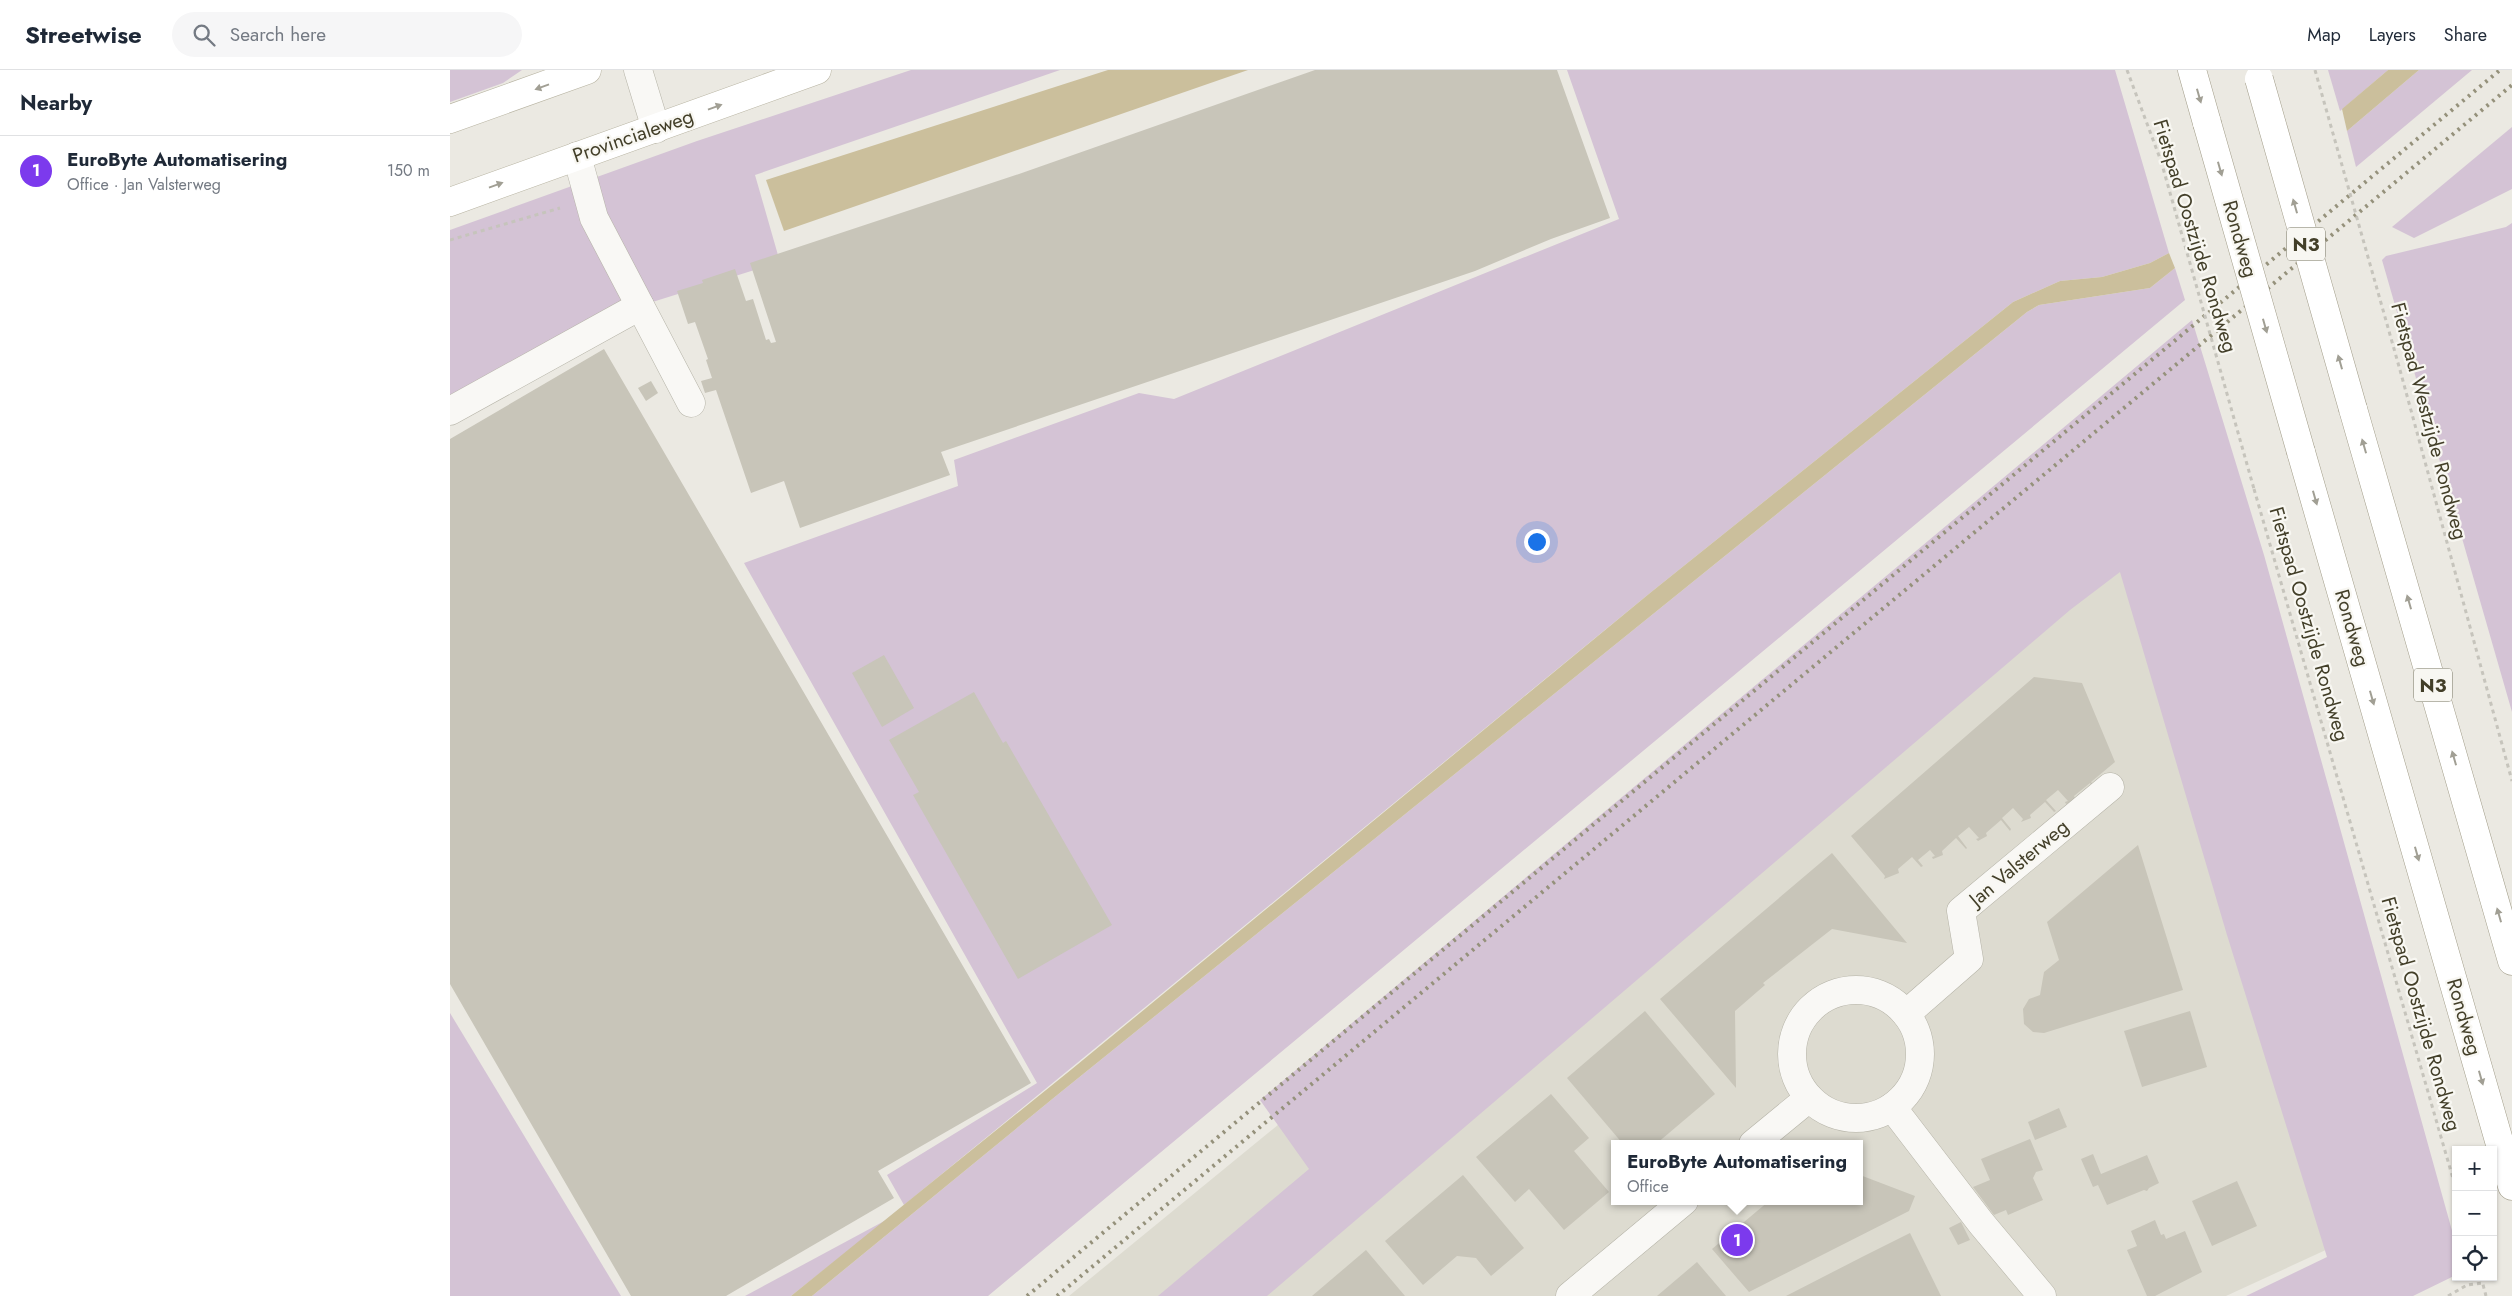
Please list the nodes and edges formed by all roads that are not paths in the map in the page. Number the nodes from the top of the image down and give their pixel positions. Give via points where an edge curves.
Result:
1 (588, 70) edge
2 (638, 70) edge
3 (817, 70) edge
4 (2192, 70) edge
5 (2257, 74) edge
6 (450, 119) edge
7 (656, 129) junction
8 (578, 156) junction
9 (450, 202) edge
10 (640, 306) junction
11 (691, 403) dead end
12 (450, 411) edge
13 (2110, 788) dead end
14 (2512, 961) edge
15 (1906, 1014) junction
16 (1808, 1098) junction
17 (1892, 1107) junction
18 (1758, 1140) edge
19 (2512, 1186) edge
20 (1680, 1205) edge
21 (1583, 1292) edge
22 (2042, 1296) edge

1 -> 6 main road
2 - 7 street
7 -> 3 main road, Provincialeweg
4 -> 19 main road, Rondweg, bridge
14 -> 5 main road, N3, bridge
7 - 8 main road, Provincialeweg
9 -> 8 main road, Provincialeweg
8 - 10 street via 594,218
10 - 11 street
10 - 12 street
13 - 15 street, Jan Valsterweg via 1961,911 1969,959
15 - 16 street via 1888,999 1871,992 1835,993 1819,1002 1806,1014 1792,1047 1798,1083
15 - 17 street via 1915,1028 1920,1050 1918,1072 1907,1092
16 - 17 street via 1826,1111 1848,1118 1871,1117
16 - 18 street
17 - 22 street
20 - 21 street

